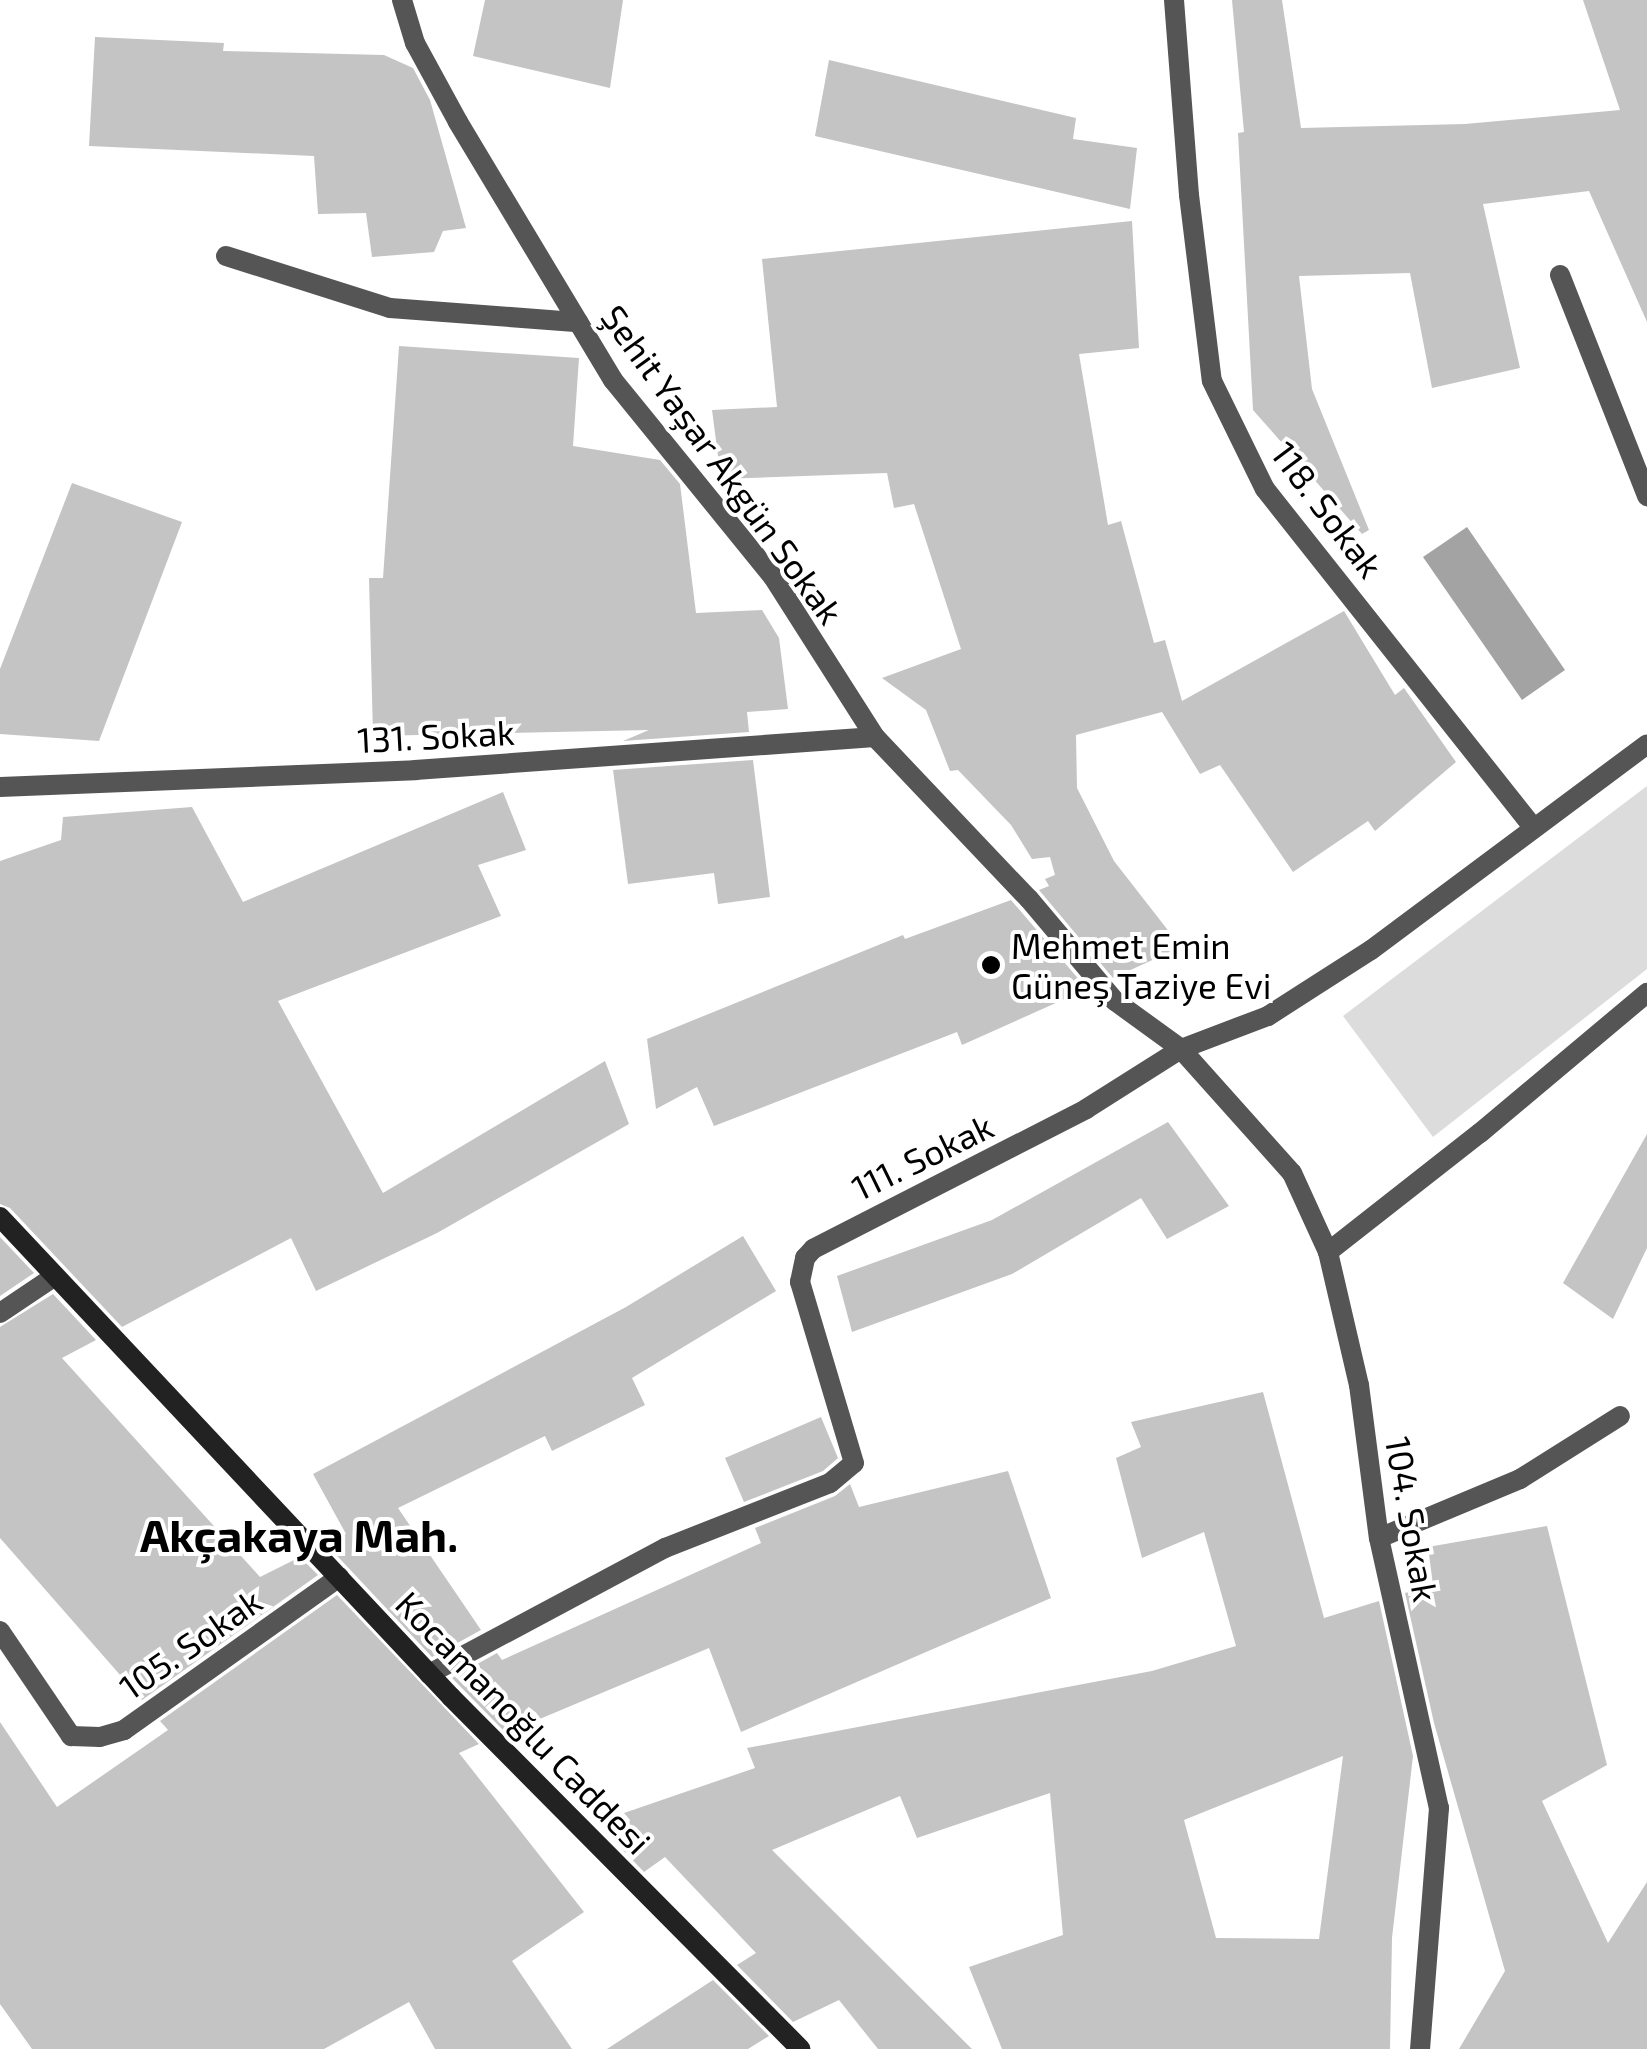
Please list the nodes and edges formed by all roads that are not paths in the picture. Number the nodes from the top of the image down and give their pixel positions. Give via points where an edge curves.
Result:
1 (402, 0) edge
2 (1174, 0) edge
3 (226, 256) dead end
4 (1560, 275) dead end
5 (578, 322) junction
6 (1647, 496) edge
7 (875, 738) junction
8 (1647, 744) edge
9 (0, 786) edge
10 (1533, 827) junction
11 (1647, 993) edge
12 (1182, 1049) junction
13 (0, 1218) edge
14 (1328, 1252) junction
15 (56, 1276) junction
16 (0, 1313) edge
17 (1620, 1416) dead end
18 (1379, 1538) junction
19 (339, 1578) junction
20 (0, 1631) edge
21 (429, 1674) junction
22 (801, 2049) edge
23 (1420, 2049) edge

1 - 5 street, Şehit Yaşar Akgün Sokak via 415,43 458,122
2 - 10 street, 118. Sokak via 1212,381 1265,489
3 - 5 street via 390,308
4 - 6 street
5 - 7 street, Şehit Yaşar Akgün Sokak via 613,380 773,577
7 - 9 street, 131. Sokak via 414,770
7 - 12 street, Şehit Yaşar Akgün Sokak via 1029,899 1115,1001
8 - 10 street, 111. Sokak
10 - 12 street, 111. Sokak via 1371,950 1268,1016
11 - 14 street
12 - 14 street, 104. Sokak via 1292,1172
12 - 21 street, 111. Sokak via 1086,1110 915,1201 845,1229 805,1258 800,1282 854,1463 830,1483 665,1548
13 - 15 street, Kocamanoğlu Caddesi
14 - 18 street, 104. Sokak via 1360,1385
15 - 16 street
15 - 19 street, Kocamanoğlu Caddesi
17 - 18 street via 1520,1479
18 - 23 street, 104. Sokak via 1439,1808
19 - 20 street, 105. Sokak via 124,1730 100,1736 70,1736
19 - 21 street, Kocamanoğlu Caddesi
21 - 22 street, Kocamanoğlu Caddesi

